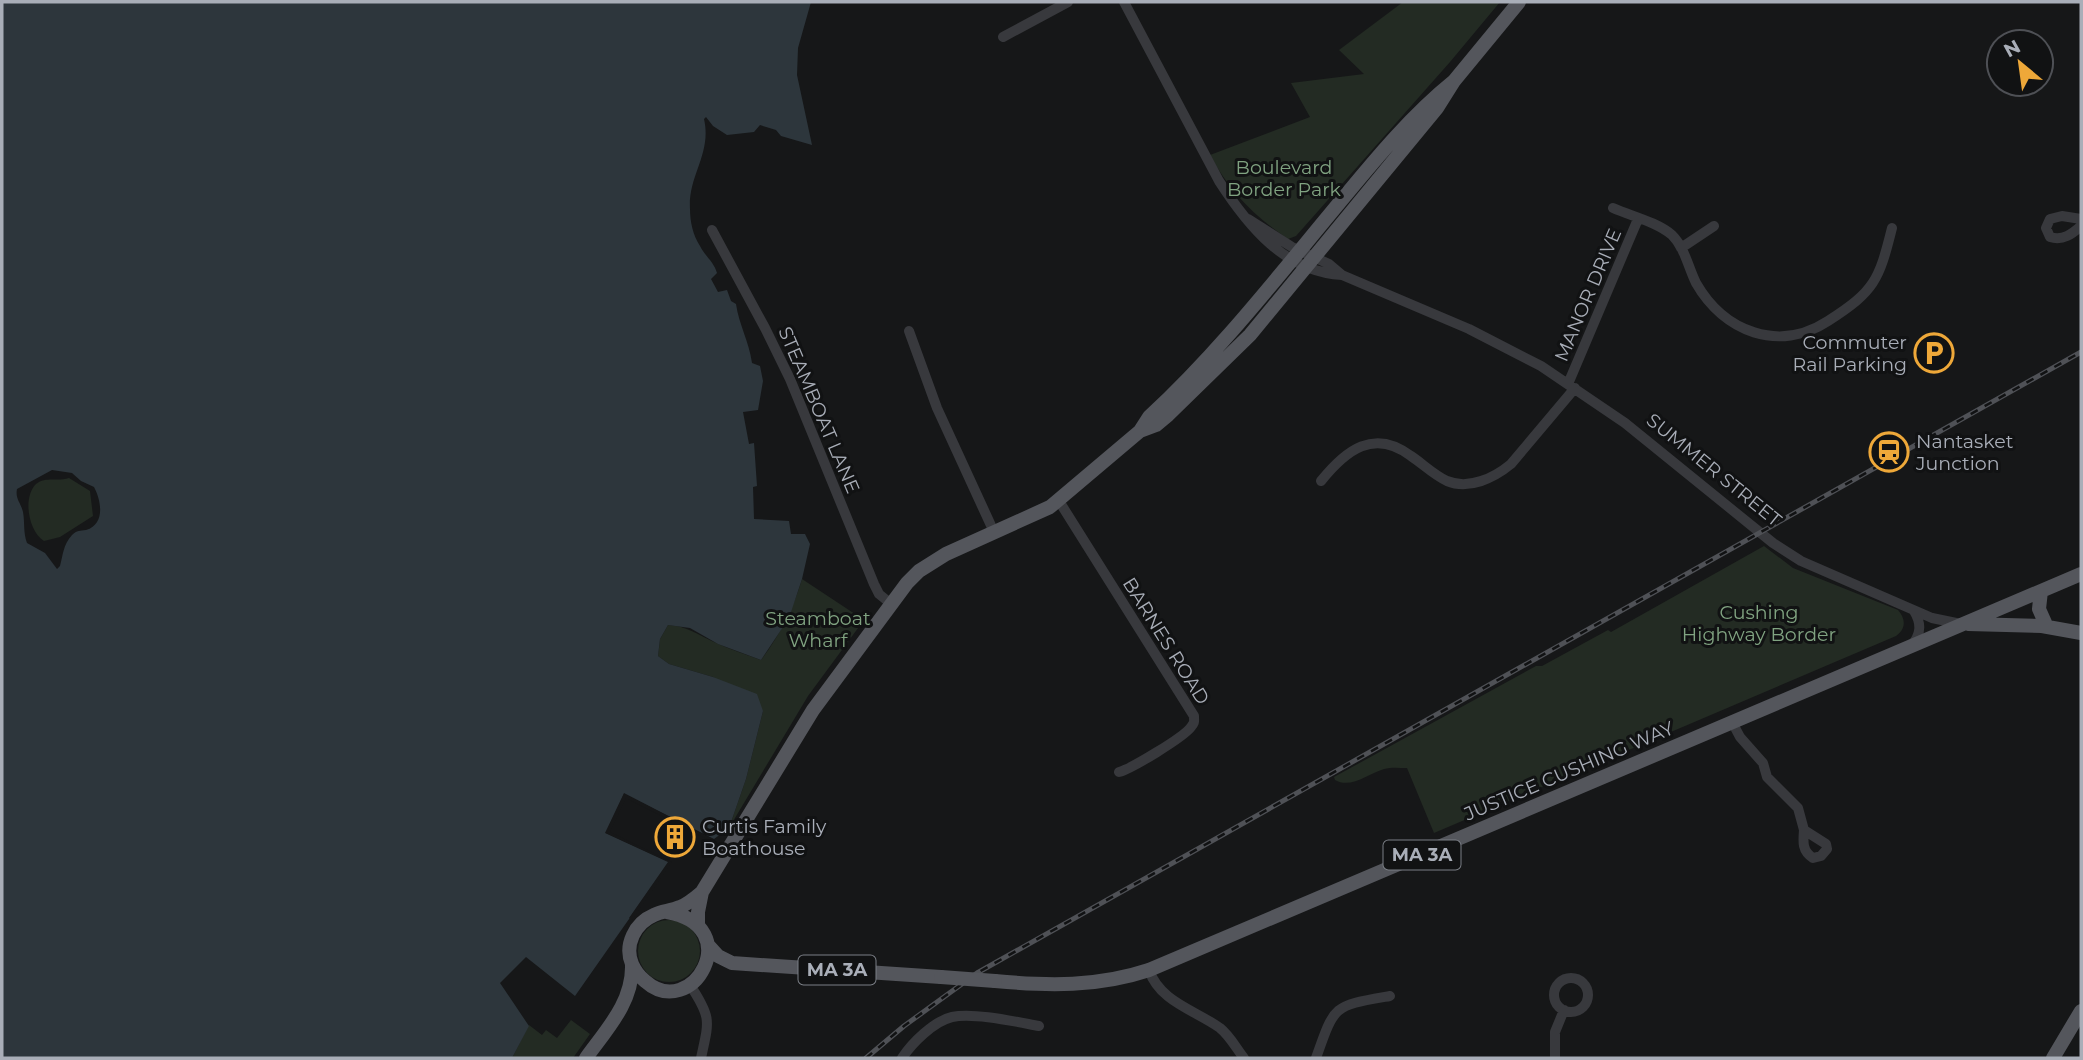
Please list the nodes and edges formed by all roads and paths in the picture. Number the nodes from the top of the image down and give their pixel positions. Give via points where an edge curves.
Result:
1 (1068, 2) edge
2 (1124, 2) edge
3 (1520, 2) edge
4 (1003, 37) dead end
5 (1454, 81) junction
6 (1613, 208) dead end
7 (1638, 219) junction
8 (2081, 219) edge
9 (1714, 226) dead end
10 (2081, 226) edge
11 (1892, 228) dead end
12 (712, 230) dead end
13 (1681, 248) junction
14 (1296, 256) junction
15 (1310, 262) junction
16 (909, 331) dead end
17 (1572, 386) junction
18 (1140, 431) junction
19 (1321, 481) dead end
20 (1059, 502) junction
21 (994, 532) junction
22 (2081, 574) edge
23 (2041, 591) junction
24 (890, 603) junction
25 (1914, 611) junction
26 (1964, 624) junction
27 (2047, 627) junction
28 (2081, 633) edge
29 (1910, 646) junction
30 (1732, 722) junction
31 (1119, 772) dead end
32 (1804, 830) dead end
33 (702, 892) junction
34 (667, 912) junction
35 (698, 925) junction
36 (708, 945) junction
37 (732, 963) junction
38 (632, 965) junction
39 (1149, 970) junction
40 (695, 980) junction
41 (656, 989) junction
42 (1390, 996) dead end
43 (627, 1000) junction
44 (1563, 1010) dead end
45 (2081, 1011) edge
46 (1039, 1026) dead end
47 (586, 1058) edge
48 (701, 1058) edge
49 (902, 1058) edge
50 (1244, 1058) edge
51 (1316, 1058) edge
52 (1555, 1058) edge
53 (2053, 1058) edge

1 - 4 street
2 - 14 street, SUMMER STREET via 1219,181 1248,219
3 - 5 main road
5 - 14 main road via 1420,111
5 - 15 main road via 1437,108
6 - 7 street
7 - 13 street via 1666,231
7 - 17 street, MANOR DRIVE
8 - 10 street via 2056,216 2046,228 2050,237 2057,239
9 - 13 street
11 - 13 street via 1879,275 1866,293 1821,326 1786,337 1751,332 1726,317 1702,291
12 - 24 street, STEAMBOAT LANE via 799,401 874,584
14 - 15 street, SUMMER STREET
14 - 18 main road via 1228,338
15 - 17 street, SUMMER STREET via 1329,264 1342,275 1492,340
15 - 18 main road via 1221,365 1156,425
16 - 21 street via 940,416
17 - 19 street, MANOR DRIVE via 1511,464 1483,481 1451,482 1404,451 1375,443 1343,456
17 - 25 street, SUMMER STREET via 1632,428 1789,555
18 - 20 main road
20 - 21 main road
20 - 31 street, BARNES ROAD via 1194,716 1185,733
21 - 24 main road via 928,565
22 - 23 main road, JUSTICE CUSHING WAY / MA 3A
23 - 26 main road, JUSTICE CUSHING WAY / MA 3A
23 - 27 main road via 2039,609
24 - 33 main road via 808,719
25 - 26 street, SUMMER STREET
25 - 29 street via 1920,628
26 - 27 main road, SUMMER STREET
26 - 29 main road, JUSTICE CUSHING WAY / MA 3A
27 - 28 main road, SUMMER STREET
29 - 30 main road, JUSTICE CUSHING WAY / MA 3A
30 - 32 street via 1763,764 1767,777 1798,808
30 - 39 main road, JUSTICE CUSHING WAY / MA 3A
33 - 34 main road
33 - 35 main road
34 - 35 main road
34 - 38 main road via 638,926 630,946
35 - 36 main road
36 - 37 main road
36 - 40 main road via 707,960
37 - 39 main road, JUSTICE CUSHING WAY / MA 3A, bridge via 1074,985
37 - 40 main road, JUSTICE CUSHING WAY / MA 3A
38 - 41 main road
38 - 43 main road
39 - 50 street via 1161,992 1223,1030
40 - 41 main road, MA 3A via 668,991
40 - 48 street via 708,1016
41 - 43 main road, MA 3A
42 - 51 street via 1336,1011
43 - 47 main road
44 - 52 street via 1555,1032
45 - 53 main road
46 - 49 street via 952,1017 926,1033

